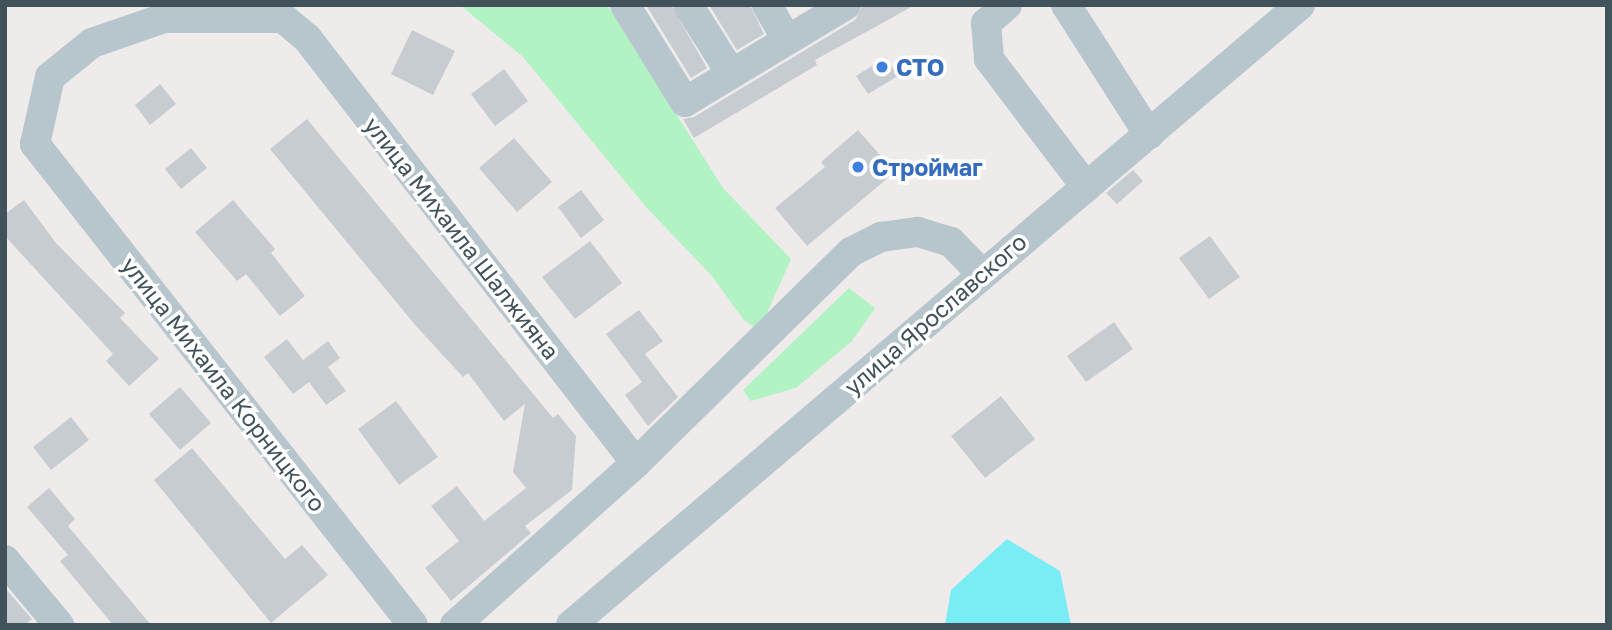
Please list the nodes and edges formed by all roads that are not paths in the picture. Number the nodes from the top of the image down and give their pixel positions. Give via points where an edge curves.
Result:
1 (625, 5) edge
2 (688, 5) edge
3 (767, 5) edge
4 (846, 5) edge
5 (1007, 5) edge
6 (1066, 5) edge
7 (1300, 5) edge
8 (283, 18) joint
9 (787, 39) junction
10 (732, 73) junction
11 (1149, 135) junction
12 (1086, 187) junction
13 (982, 274) junction
14 (636, 463) junction
15 (5, 559) edge
16 (59, 625) edge
17 (413, 625) edge
18 (455, 625) edge
19 (571, 625) edge

1 - 10 street via 685,102
2 - 10 street
3 - 9 street
4 - 9 street
5 - 12 street via 986,23 989,59
6 - 11 street
7 - 11 street, улица Ярославского
8 - 14 street, улица Михаила Шалжияна via 307,38
8 - 17 street, улица Михаила Корницкого via 164,18 92,43 50,77 35,144
9 - 10 street
11 - 12 street, улица Ярославского
12 - 13 street, улица Ярославского
13 - 14 street via 951,242 918,232 881,237 851,252
13 - 19 street, улица Ярославского
14 - 18 street
15 - 16 street

